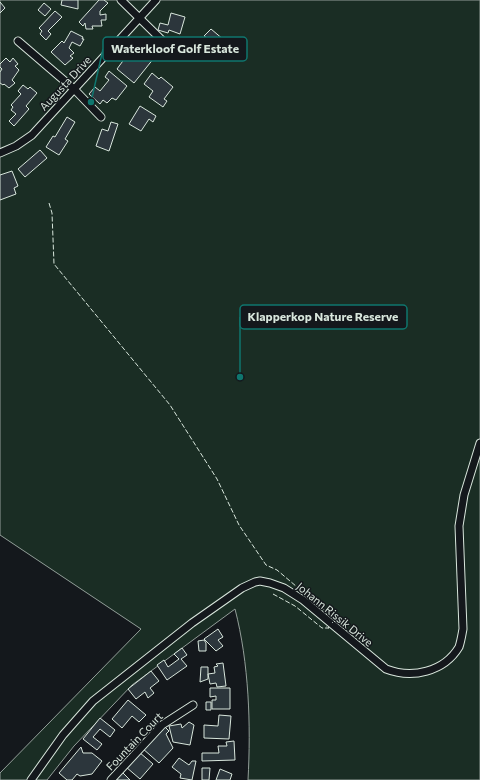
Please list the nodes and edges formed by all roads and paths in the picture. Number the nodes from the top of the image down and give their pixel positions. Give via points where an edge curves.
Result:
1 (121, 0) edge
2 (156, 0) edge
3 (140, 17) junction
4 (18, 40) dead end
5 (173, 51) dead end
6 (74, 89) junction
7 (101, 117) dead end
8 (0, 153) edge
9 (480, 443) edge
10 (193, 704) dead end
11 (31, 780) edge
12 (111, 780) edge

1 - 3 street
2 - 3 street, Augusta Drive
3 - 5 street
3 - 6 street, Augusta Drive
4 - 6 street
6 - 7 street
6 - 8 street, Augusta Drive via 32,135
9 - 11 street, Johann Rissik Drive via 464,495 459,526 463,629 460,645 445,662 418,674 404,674 386,669 303,600 284,588 270,583 255,582 242,588 192,623 93,701 63,735
10 - 12 street, Fountain Court via 162,725

